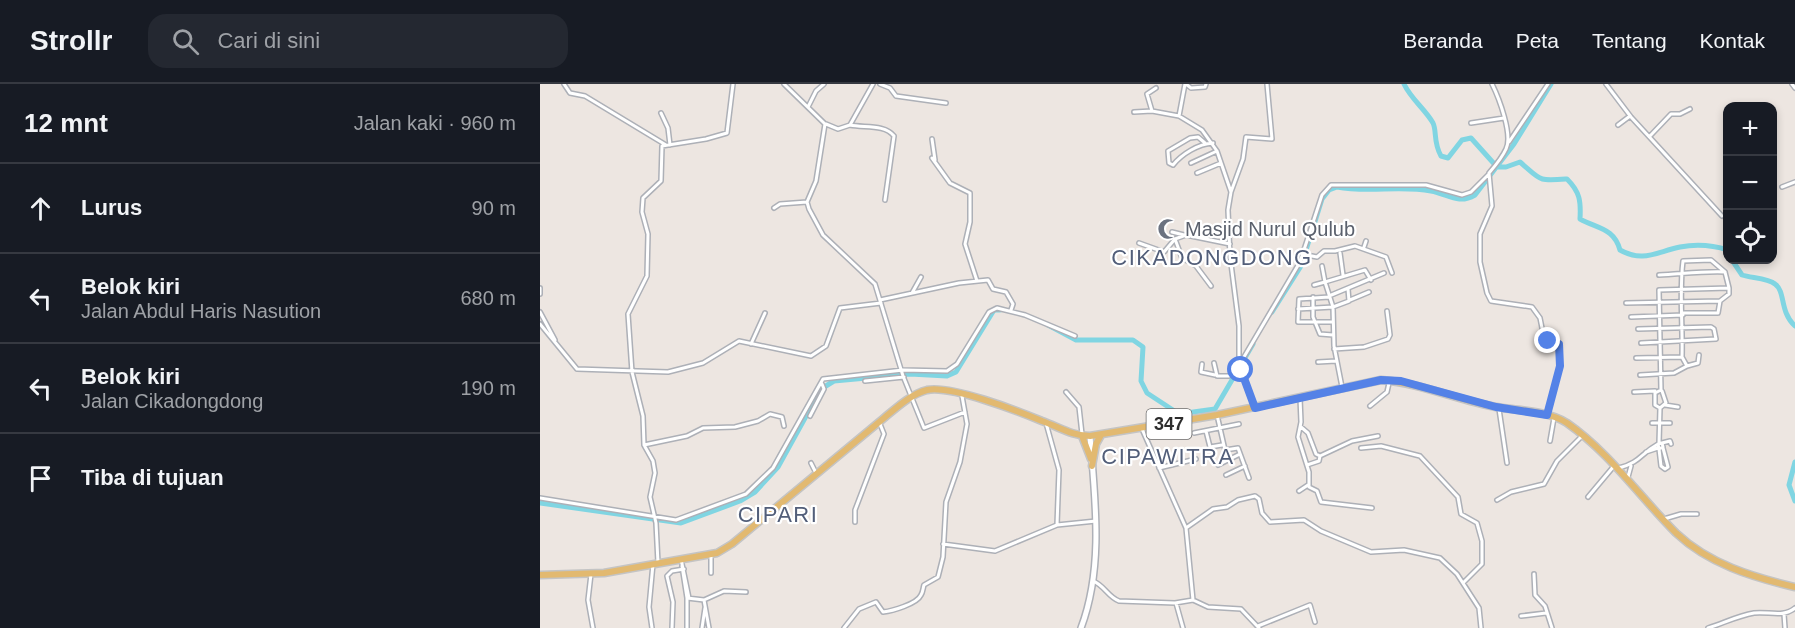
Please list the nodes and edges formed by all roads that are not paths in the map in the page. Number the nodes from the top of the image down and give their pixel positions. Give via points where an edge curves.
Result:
1 (564, 84) edge
2 (733, 84) edge
3 (784, 84) edge
4 (824, 84) edge
5 (873, 84) edge
6 (882, 84) edge
7 (1185, 84) edge
8 (1206, 84) edge
9 (1267, 84) edge
10 (1492, 84) edge
11 (1548, 84) edge
12 (1606, 84) edge
13 (1792, 84) edge
14 (1156, 88) dead end
15 (1795, 88) edge
16 (946, 103) dead end
17 (808, 106) junction
18 (1690, 109) dead end
19 (1152, 111) junction
20 (1134, 112) dead end
21 (662, 113) dead end
22 (1179, 116) junction
23 (1630, 116) junction
24 (1504, 117) junction
25 (1471, 123) dead end
26 (825, 124) junction
27 (850, 125) junction
28 (1618, 125) dead end
29 (1650, 136) junction
30 (932, 139) dead end
31 (1205, 143) junction
32 (1213, 143) junction
33 (1508, 144) junction
34 (668, 145) junction
35 (1216, 151) junction
36 (1191, 162) dead end
37 (1221, 163) junction
38 (1197, 173) dead end
39 (1489, 175) junction
40 (1795, 182) edge
41 (1782, 187) dead end
42 (1231, 192) junction
43 (885, 200) dead end
44 (807, 202) junction
45 (774, 208) dead end
46 (1722, 216) dead end
47 (1172, 232) dead end
48 (1186, 235) junction
49 (1175, 239) junction
50 (1366, 241) dead end
51 (1139, 243) dead end
52 (1230, 243) junction
53 (1364, 248) junction
54 (1340, 253) dead end
55 (1305, 254) junction
56 (1322, 266) dead end
57 (1384, 273) dead end
58 (1392, 273) dead end
59 (1725, 273) junction
60 (1682, 274) junction
61 (1343, 275) junction
62 (1659, 275) dead end
63 (921, 277) dead end
64 (1371, 280) junction
65 (977, 282) junction
66 (1325, 282) junction
67 (1314, 285) dead end
68 (1211, 286) dead end
69 (540, 288) edge
70 (1682, 288) junction
71 (1729, 288) junction
72 (1348, 289) junction
73 (1369, 292) dead end
74 (912, 293) junction
75 (540, 294) edge
76 (1329, 296) junction
77 (1313, 297) junction
78 (1350, 300) junction
79 (1659, 300) junction
80 (1682, 300) junction
81 (881, 301) junction
82 (1720, 301) junction
83 (1626, 303) dead end
84 (1333, 307) junction
85 (1298, 309) junction
86 (1313, 309) junction
87 (1011, 310) junction
88 (1387, 311) dead end
89 (540, 312) edge
90 (765, 313) dead end
91 (1683, 314) junction
92 (1659, 316) junction
93 (1631, 317) dead end
94 (1333, 322) junction
95 (1315, 323) junction
96 (540, 324) edge
97 (1682, 327) junction
98 (1659, 328) junction
99 (1638, 330) dead end
100 (1333, 334) junction
101 (1075, 336) dead end
102 (1682, 341) junction
103 (1660, 342) junction
104 (1641, 343) dead end
105 (557, 344) junction
106 (751, 345) junction
107 (1334, 349) junction
108 (1699, 356) dead end
109 (1682, 357) junction
110 (1636, 358) dead end
111 (1660, 358) junction
112 (1336, 361) junction
113 (1318, 362) dead end
114 (1214, 363) dead end
115 (1202, 364) dead end
116 (1240, 366) junction
117 (1687, 366) junction
118 (904, 370) junction
119 (632, 371) junction
120 (1215, 375) junction
121 (1641, 375) dead end
122 (1660, 375) junction
123 (904, 377) junction
124 (865, 381) dead end
125 (1389, 381) junction
126 (823, 386) junction
127 (1342, 388) junction
128 (1659, 391) junction
129 (1066, 392) dead end
130 (1634, 392) dead end
131 (962, 396) junction
132 (912, 397) junction
133 (1300, 398) junction
134 (1665, 405) junction
135 (1370, 406) dead end
136 (1678, 406) dead end
137 (1498, 407) junction
138 (1255, 408) junction
139 (1660, 408) junction
140 (965, 412) junction
141 (1217, 415) junction
142 (810, 416) dead end
143 (1550, 416) junction
144 (879, 422) junction
145 (1045, 422) junction
146 (1652, 423) dead end
147 (1660, 423) junction
148 (1670, 423) dead end
149 (1239, 424) dead end
150 (784, 426) dead end
151 (1300, 427) junction
152 (1219, 428) junction
153 (1143, 429) junction
154 (1206, 431) junction
155 (1194, 433) dead end
156 (1101, 435) junction
157 (1082, 436) junction
158 (1090, 436) junction
159 (1378, 436) dead end
160 (1582, 436) junction
161 (1550, 441) dead end
162 (1222, 445) junction
163 (644, 446) junction
164 (1660, 446) junction
165 (1361, 448) dead end
166 (1225, 450) junction
167 (1240, 454) junction
168 (1320, 456) junction
169 (1196, 459) dead end
170 (1229, 459) junction
171 (811, 463) dead end
172 (1507, 463) dead end
173 (1092, 465) junction
174 (1218, 465) dead end
175 (1307, 465) junction
176 (1245, 466) junction
177 (1617, 466) junction
178 (1631, 466) junction
179 (1160, 468) junction
180 (817, 474) junction
181 (1226, 475) dead end
182 (1249, 477) dead end
183 (1628, 477) junction
184 (1308, 485) junction
185 (1299, 491) dead end
186 (1588, 497) dead end
187 (540, 498) edge
188 (1497, 500) dead end
189 (1372, 508) dead end
190 (1697, 514) dead end
191 (656, 519) junction
192 (1664, 519) junction
193 (1096, 521) junction
194 (855, 522) dead end
195 (1057, 525) junction
196 (1186, 528) junction
197 (943, 544) junction
198 (711, 555) junction
199 (656, 563) junction
200 (682, 566) junction
201 (711, 573) dead end
202 (591, 574) junction
203 (1534, 574) dead end
204 (540, 575) edge
205 (1093, 581) junction
206 (1464, 582) junction
207 (1795, 587) edge
208 (746, 592) dead end
209 (688, 598) junction
210 (704, 600) junction
211 (1193, 600) junction
212 (1176, 603) junction
213 (706, 606) junction
214 (1795, 608) edge
215 (1546, 614) junction
216 (1784, 614) junction
217 (1521, 616) dead end
218 (1315, 622) dead end
219 (1258, 627) edge
220 (593, 628) edge
221 (652, 628) edge
222 (672, 628) edge
223 (687, 628) edge
224 (702, 628) edge
225 (710, 628) edge
226 (844, 628) edge
227 (1081, 628) edge
228 (1183, 628) edge
229 (1481, 628) edge
230 (1552, 628) edge
231 (1708, 628) edge
232 (1785, 628) edge

1 - 34 street via 570,93 585,96
2 - 34 street via 727,133
3 - 17 street
4 - 17 street
5 - 27 street
6 - 16 street via 896,96
7 - 8 street via 1190,88
7 - 22 street
9 - 42 street via 1272,140 1246,137 1244,159
10 - 24 street
11 - 33 street
12 - 23 street
13 - 15 street
14 - 19 street via 1147,94
17 - 26 street
18 - 29 street via 1672,114
19 - 20 street
19 - 22 street
21 - 34 street via 668,128
22 - 32 street via 1202,130
23 - 28 street
23 - 29 street
24 - 25 street
24 - 33 street
26 - 27 street via 838,129
26 - 44 street via 816,181
27 - 43 street via 882,128 894,136
29 - 46 street
30 - 65 street via 933,159 950,183 970,194 965,244
31 - 31 street via 1173,165 1169,163 1168,151 1190,138 1198,137
31 - 32 street
32 - 35 street
33 - 39 street
34 - 119 street via 660,148 661,181 646,193 642,204 648,234 646,276 628,309
35 - 36 street
35 - 37 street
37 - 38 street
37 - 42 street
39 - 55 street via 1462,195 1426,185 1331,185 1322,195
39 - 143 street via 1492,206 1480,234 1480,270 1491,301 1532,307 1540,318 1544,338 1559,344 1560,366
40 - 41 street
42 - 52 street
44 - 45 street
44 - 81 street via 820,232 872,281
47 - 48 street
48 - 49 street
48 - 52 street
49 - 51 street via 1166,252
49 - 68 street via 1182,258 1196,266
50 - 53 street
52 - 116 street
53 - 55 street via 1325,250 1317,257
53 - 58 street via 1386,257
54 - 61 street
55 - 116 street
56 - 66 street
57 - 64 street
59 - 60 street
59 - 60 street via 1711,260 1684,260
59 - 71 street
60 - 62 street
60 - 70 street
61 - 64 street via 1367,270
61 - 66 street
63 - 74 street
64 - 72 street
65 - 74 street
65 - 87 street via 989,280 993,289 1006,292 1013,304
66 - 67 street
66 - 76 street
69 - 75 street
70 - 71 street
70 - 79 street via 1660,289
70 - 80 street
71 - 82 street via 1729,294
72 - 76 street
72 - 78 street
73 - 78 street
74 - 81 street
76 - 77 street
76 - 84 street
77 - 85 street via 1300,298
77 - 86 street
78 - 84 street
79 - 80 street
79 - 83 street
79 - 92 street
80 - 82 street
80 - 91 street
81 - 106 street via 840,308 826,346 811,356
81 - 118 street
82 - 91 street via 1718,314
84 - 86 street
84 - 94 street
85 - 86 street
85 - 95 street via 1298,322
86 - 95 street
87 - 101 street
87 - 118 street via 991,310 957,364 949,370
88 - 107 street via 1388,339 1364,347
89 - 105 street
90 - 106 street
91 - 92 street
91 - 97 street
92 - 93 street
92 - 98 street
94 - 95 street
94 - 100 street
95 - 100 street via 1319,333
96 - 105 street
97 - 98 street
97 - 102 street
97 - 102 street via 1713,327 1715,341
98 - 99 street
98 - 103 street
100 - 107 street
102 - 103 street
102 - 109 street
103 - 104 street
103 - 111 street
105 - 119 street via 578,369
106 - 119 street via 738,341 703,363 668,372
107 - 112 street
108 - 117 street via 1698,363
109 - 111 street
109 - 117 street
110 - 111 street
111 - 122 street
112 - 113 street
112 - 127 street
114 - 120 street
115 - 120 street via 1201,372
116 - 120 street via 1229,376
116 - 138 street
117 - 122 street via 1676,373
118 - 123 street
118 - 126 street via 823,379
119 - 163 street via 643,416
121 - 122 street
122 - 128 street
123 - 124 street
123 - 132 street
125 - 127 main road, 347
125 - 135 street via 1387,392
125 - 137 main road, 347 via 1432,388
126 - 142 street
126 - 191 street via 773,468 748,492 677,520
127 - 133 main road, 347
128 - 130 street
128 - 134 street via 1665,396
128 - 139 street via 1654,405
129 - 157 street via 1079,407
131 - 132 main road, 347 via 934,390
131 - 140 street
131 - 145 main road, 347
132 - 140 street via 924,429
132 - 144 main road, 347
133 - 138 main road, 347
133 - 151 street
134 - 136 street
134 - 139 street
137 - 143 main road, 347
137 - 172 street
138 - 141 main road, 347
139 - 147 street
140 - 197 street via 967,424 960,462 946,502
141 - 152 street
141 - 153 main road, 347
143 - 160 main road, 347
143 - 161 street
144 - 180 main road, 347
144 - 194 street via 884,434 855,510
145 - 157 main road, 347
145 - 195 street via 1059,467
146 - 147 street
147 - 148 street
147 - 164 street
149 - 152 street
150 - 163 street via 782,417 770,414 747,424 703,428
151 - 168 street via 1308,433
151 - 175 street via 1298,441
152 - 154 street
152 - 162 street
153 - 156 main road, 347
153 - 179 street
154 - 155 street
154 - 162 street via 1210,447
156 - 158 main road, 347
156 - 173 main road
157 - 158 main road, 347
157 - 173 main road
158 - 173 street
159 - 168 street via 1352,441
160 - 177 main road, 347
160 - 188 street via 1556,462 1544,484 1511,492
162 - 166 street
163 - 191 street via 655,473 650,497
164 - 164 street via 1668,467 1665,469 1661,466
164 - 178 street via 1646,452
165 - 206 street via 1381,447 1419,455 1456,495 1461,514 1477,523 1482,541 1482,564
166 - 167 street via 1236,447
166 - 170 street
167 - 170 street
167 - 176 street
168 - 175 street via 1321,460
169 - 179 street
170 - 174 street
171 - 180 street
173 - 193 street
175 - 184 street
176 - 181 street
176 - 182 street
177 - 178 street
177 - 183 main road, 347
177 - 186 street
178 - 183 street
179 - 196 street
180 - 198 main road, 347 via 732,544
183 - 192 main road, 347
184 - 185 street
184 - 189 street via 1317,491 1322,502
187 - 191 street
190 - 192 street
191 - 199 street
192 - 207 main road, 347 via 1689,543 1739,573
193 - 195 street
193 - 205 street
195 - 197 street via 995,551
196 - 206 street via 1213,509 1254,496 1270,522 1304,520 1371,552 1404,550 1438,557
196 - 211 street
197 - 226 street via 938,577 924,585 920,596 886,612 876,602 865,605
198 - 200 main road, 347
198 - 201 street
199 - 200 main road, 347
199 - 202 main road, 347
199 - 221 street via 649,607
200 - 209 street
200 - 222 street via 667,576 673,602
202 - 204 main road, 347
202 - 220 street via 588,600
203 - 215 street via 1534,592
205 - 212 street via 1117,600
205 - 227 street
206 - 229 street via 1480,609
208 - 210 street via 724,591
209 - 210 street
209 - 223 street
210 - 213 street
211 - 212 street
211 - 219 street via 1208,607 1240,609
212 - 228 street
213 - 224 street
213 - 225 street
214 - 216 street
215 - 217 street
215 - 230 street
216 - 231 street via 1756,613
216 - 232 street
218 - 219 street via 1310,605

